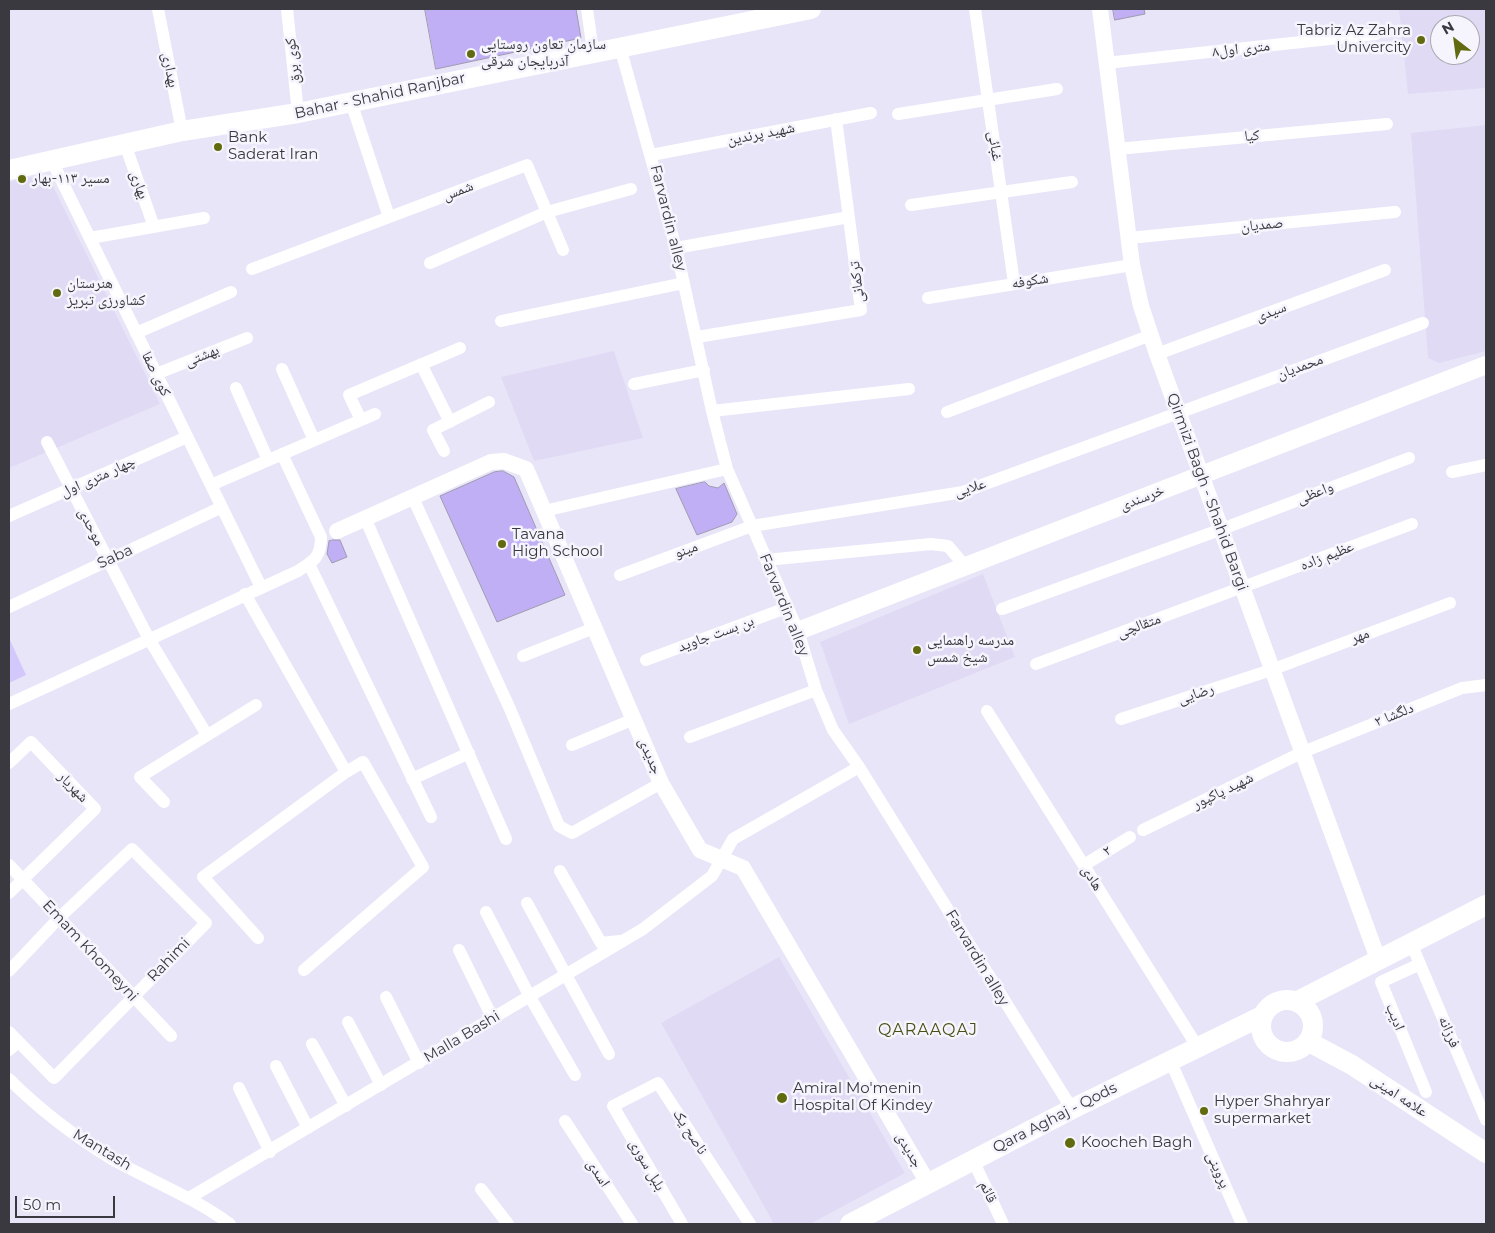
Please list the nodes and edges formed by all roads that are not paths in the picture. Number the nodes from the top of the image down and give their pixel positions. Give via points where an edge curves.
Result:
1 (158, 9) edge
2 (287, 9) edge
3 (587, 9) edge
4 (811, 9) edge
5 (975, 9) edge
6 (1100, 9) edge
7 (1376, 34) dead end
8 (620, 47) junction
9 (593, 52) junction
10 (1106, 63) junction
11 (1057, 89) dead end
12 (989, 101) junction
13 (351, 102) junction
14 (298, 113) junction
15 (871, 113) dead end
16 (898, 114) dead end
17 (836, 119) junction
18 (1387, 124) dead end
19 (182, 131) junction
20 (125, 144) junction
21 (1118, 149) junction
22 (651, 155) junction
23 (52, 161) junction
24 (9, 170) edge
25 (1072, 182) dead end
26 (631, 189) dead end
27 (1001, 191) junction
28 (912, 204) dead end
29 (547, 212) junction
30 (1395, 212) dead end
31 (389, 217) junction
32 (849, 217) junction
33 (204, 218) dead end
34 (154, 227) junction
35 (90, 238) junction
36 (1128, 238) junction
37 (676, 248) junction
38 (563, 250) dead end
39 (430, 264) dead end
40 (1132, 265) junction
41 (252, 269) dead end
42 (1386, 270) dead end
43 (684, 283) junction
44 (1014, 283) junction
45 (231, 292) dead end
46 (928, 298) dead end
47 (501, 321) dead end
48 (1423, 323) dead end
49 (136, 333) junction
50 (1151, 335) junction
51 (697, 337) junction
52 (247, 338) dead end
53 (460, 348) dead end
54 (1157, 354) junction
55 (422, 364) junction
56 (1486, 365) edge
57 (282, 369) dead end
58 (704, 370) junction
59 (156, 374) junction
60 (634, 384) dead end
61 (236, 388) dead end
62 (909, 389) dead end
63 (489, 402) dead end
64 (712, 411) junction
65 (1178, 411) junction
66 (947, 412) dead end
67 (375, 414) dead end
68 (362, 420) junction
69 (450, 422) junction
70 (187, 437) junction
71 (314, 440) junction
72 (47, 442) dead end
73 (444, 451) dead end
74 (282, 454) junction
75 (1409, 458) dead end
76 (268, 460) junction
77 (1486, 465) edge
78 (727, 469) junction
79 (1452, 472) dead end
80 (1201, 475) junction
81 (211, 485) junction
82 (71, 489) junction
83 (413, 498) junction
84 (222, 507) junction
85 (544, 511) junction
86 (9, 516) edge
87 (365, 518) junction
88 (1412, 524) dead end
89 (752, 526) junction
90 (1222, 529) junction
91 (337, 531) joint
92 (321, 537) junction
93 (766, 560) junction
94 (108, 561) junction
95 (309, 564) junction
96 (965, 566) junction
97 (620, 575) dead end
98 (261, 586) junction
99 (1242, 587) junction
100 (245, 594) junction
101 (1450, 603) dead end
102 (9, 607) edge
103 (786, 608) junction
104 (1002, 609) dead end
105 (594, 628) junction
106 (798, 631) junction
107 (149, 639) junction
108 (523, 656) dead end
109 (646, 660) dead end
110 (1036, 664) dead end
111 (1271, 670) junction
112 (1486, 685) edge
113 (816, 690) junction
114 (9, 704) edge
115 (256, 705) dead end
116 (987, 710) dead end
117 (1121, 719) dead end
118 (634, 720) junction
119 (208, 735) junction
120 (690, 737) dead end
121 (572, 745) dead end
122 (1303, 752) junction
123 (469, 753) junction
124 (9, 763) edge
125 (859, 767) junction
126 (346, 772) junction
127 (412, 778) junction
128 (661, 782) junction
129 (164, 802) dead end
130 (431, 818) dead end
131 (1143, 830) dead end
132 (1130, 837) dead end
133 (506, 839) dead end
134 (722, 859) junction
135 (9, 865) edge
136 (1084, 865) junction
137 (560, 871) dead end
138 (22, 880) junction
139 (9, 893) edge
140 (527, 903) dead end
141 (1486, 905) edge
142 (486, 912) dead end
143 (59, 918) junction
144 (258, 938) dead end
145 (622, 941) junction
146 (1411, 942) junction
147 (459, 950) dead end
148 (1378, 959) junction
149 (1420, 964) junction
150 (304, 970) dead end
151 (9, 971) edge
152 (566, 975) junction
153 (132, 997) junction
154 (386, 997) dead end
155 (530, 997) junction
156 (1298, 1001) junction
157 (1262, 1016) junction
158 (493, 1019) junction
159 (348, 1022) dead end
160 (9, 1032) edge
161 (172, 1036) dead end
162 (1309, 1042) junction
163 (312, 1044) dead end
164 (13, 1046) edge
165 (1197, 1046) junction
166 (610, 1054) dead end
167 (1170, 1060) junction
168 (419, 1063) junction
169 (276, 1066) dead end
170 (575, 1075) dead end
171 (9, 1079) edge
172 (381, 1085) junction
173 (239, 1088) dead end
174 (1426, 1092) dead end
175 (346, 1106) junction
176 (613, 1106) joint
177 (1072, 1109) junction
178 (1486, 1120) edge
179 (565, 1121) dead end
180 (308, 1128) junction
181 (270, 1152) junction
182 (1486, 1153) edge
183 (973, 1160) junction
184 (928, 1183) junction
185 (481, 1189) dead end
186 (189, 1198) junction
187 (230, 1224) edge
188 (508, 1224) edge
189 (632, 1224) edge
190 (682, 1224) edge
191 (750, 1224) edge
192 (850, 1224) edge
193 (1003, 1224) edge
194 (1242, 1224) edge

1 - 19 street, بهداری
2 - 14 street, کوی برق
3 - 9 street
4 - 8 main road, Bahar - Shahid Ranjbar
5 - 12 street, غبائی
6 - 10 street, Qirmizi Bagh - Shahid Bargi
7 - 10 street, ۸متری اول
8 - 9 main road, Bahar - Shahid Ranjbar
8 - 22 street, Farvardin alley
9 - 13 main road, Bahar - Shahid Ranjbar
10 - 21 street, Qirmizi Bagh - Shahid Bargi
11 - 12 street
12 - 16 street
12 - 27 street, غبائی
13 - 14 main road, Bahar - Shahid Ranjbar
13 - 31 street
14 - 19 main road, Bahar - Shahid Ranjbar
15 - 17 street, شهید پرندین
17 - 22 street, شهید پرندین
17 - 32 street, ترکمانی
18 - 21 street, کیا
19 - 20 main road, Bahar - Shahid Ranjbar
20 - 23 main road, Bahar - Shahid Ranjbar
20 - 34 street, بهاری
21 - 36 street, Qirmizi Bagh - Shahid Bargi
22 - 37 street, Farvardin alley
23 - 24 main road, Bahar - Shahid Ranjbar
23 - 35 street, کوی صفا
25 - 27 street
26 - 29 street
27 - 28 street
27 - 44 street, غبائی
29 - 31 street, شمس via 527,165
29 - 38 street
29 - 39 street
30 - 36 street, صمدیان
31 - 41 street, شمس
32 - 37 street
32 - 51 street, ترکمانی via 861,310
33 - 34 street
34 - 35 street
35 - 49 street, کوی صفا
36 - 40 street, Qirmizi Bagh - Shahid Bargi
37 - 43 street, Farvardin alley
40 - 44 street, شکوفه
40 - 50 street, Qirmizi Bagh - Shahid Bargi
42 - 54 street, سیدی
43 - 47 street
43 - 51 street, Farvardin alley
44 - 46 street, شکوفه
45 - 49 street
48 - 65 street, محمدیان
49 - 59 street, کوی صفا
50 - 54 street, Qirmizi Bagh - Shahid Bargi
50 - 66 street
51 - 58 street, Farvardin alley
52 - 59 street, بهشتی
53 - 55 street
54 - 65 street, Qirmizi Bagh - Shahid Bargi
55 - 68 street via 349,395
55 - 69 street
56 - 80 main road, خرسندی
57 - 71 street
58 - 60 street
58 - 64 street, Farvardin alley
59 - 70 street, کوی صفا
61 - 76 street
62 - 64 street
63 - 69 street
64 - 78 street, Farvardin alley
65 - 80 street, Qirmizi Bagh - Shahid Bargi
65 - 89 street, علایی via 963,492
67 - 68 street
68 - 71 street
69 - 73 street via 433,430
70 - 81 street, کوی صفا
70 - 82 street, چهار متری اول
71 - 74 street
72 - 82 street, موحدی
74 - 76 street
74 - 92 street
75 - 90 street, واعظی
76 - 81 street
77 - 79 street
78 - 85 street
78 - 89 street, Farvardin alley
80 - 90 street, Qirmizi Bagh - Shahid Bargi
80 - 96 main road, خرسندی
81 - 84 street, کوی صفا
82 - 86 street, چهار متری اول
82 - 94 street, موحدی
83 - 85 street, جدیدی via 492,462 504,461 526,469
83 - 87 street, جدیدی
83 - 128 street via 510,709 559,826 572,834
84 - 94 street, Saba
84 - 98 street, کوی صفا
85 - 105 street, جدیدی
87 - 91 street, جدیدی
87 - 123 street
88 - 99 street, عظیم زاده
89 - 93 street, Farvardin alley
89 - 97 street, مینو
90 - 99 street, Qirmizi Bagh - Shahid Bargi
90 - 104 street, واعظی
91 - 92 street
92 - 95 street via 321,550
93 - 96 street via 931,544 948,546
93 - 103 street, Farvardin alley
94 - 102 street, Saba
94 - 107 street, موحدی
95 - 98 street
95 - 127 street
96 - 106 main road, خرسندی
98 - 100 street
99 - 110 street, متقالچی
99 - 111 street, Qirmizi Bagh - Shahid Bargi
100 - 107 street
100 - 126 street
101 - 111 street, مهر
103 - 106 street, Farvardin alley
103 - 109 street, بن بست جاوید
105 - 108 street
105 - 118 street, جدیدی
106 - 113 street, Farvardin alley
107 - 114 street
107 - 119 street, موحدی
111 - 117 street, رضایی
111 - 122 street, Qirmizi Bagh - Shahid Bargi
112 - 122 street, دلگشا ۲ via 1462,688
113 - 120 street
113 - 125 street, Farvardin alley via 833,730
115 - 119 street
116 - 136 street, هادی
118 - 121 street
118 - 128 street, جدیدی
119 - 129 street via 140,777
122 - 131 street, شهید پاکپور
122 - 148 street, Qirmizi Bagh - Shahid Bargi
123 - 127 street
123 - 133 street
124 - 138 street, شهریار via 31,742 95,809
125 - 134 street, Malla Bashi via 733,839
125 - 177 street, Farvardin alley
126 - 144 street via 204,877
126 - 150 street via 363,762 423,868
127 - 130 street
128 - 134 street, جدیدی via 700,850
132 - 136 street, ۲
134 - 145 street, Malla Bashi via 712,876 643,929
134 - 184 street, جدیدی via 743,868
135 - 138 street, Emam Khomeyni
136 - 165 street, هادی
137 - 145 street via 601,943
138 - 139 street, شهریار
138 - 143 street, Emam Khomeyni
140 - 152 street
141 - 146 main road
142 - 155 street
143 - 151 street
143 - 153 street, Emam Khomeyni
143 - 153 street, Rahimi via 132,849 206,922
145 - 152 street, Malla Bashi
146 - 148 main road
146 - 149 street, فرزانه
147 - 158 street
148 - 156 main road
149 - 174 street, ادیب via 1381,982
149 - 178 street, فرزانه
152 - 155 street, Malla Bashi
152 - 166 street
153 - 161 street, Emam Khomeyni
153 - 164 street, Rahimi via 54,1078
154 - 168 street
155 - 158 street, Malla Bashi
155 - 170 street
156 - 157 main road via 1283,999 1270,1005
156 - 162 main road via 1310,1011 1314,1026
157 - 162 main road via 1260,1031 1267,1044 1280,1052 1296,1052
157 - 165 main road, Qara Aghaj - Qods
158 - 168 street, Malla Bashi
159 - 172 street
160 - 164 street
162 - 182 main road, علامه امینی via 1352,1065
163 - 175 street
165 - 167 main road, Qara Aghaj - Qods
167 - 177 main road, Qara Aghaj - Qods
167 - 194 street, پروینی
168 - 172 street, Malla Bashi
169 - 180 street
171 - 186 street, Mantash via 31,1102 76,1137
172 - 175 street, Malla Bashi
173 - 181 street
175 - 180 street, Malla Bashi
176 - 190 street, بلبل سوری
176 - 191 street, ناصح یک via 658,1083
177 - 183 main road, Qara Aghaj - Qods
179 - 189 street, اسدی
180 - 181 street, Malla Bashi
181 - 186 street, Malla Bashi
183 - 184 main road, Qara Aghaj - Qods
183 - 193 street, قائم
184 - 192 main road, Qara Aghaj - Qods
185 - 188 street
186 - 187 street, Mantash

